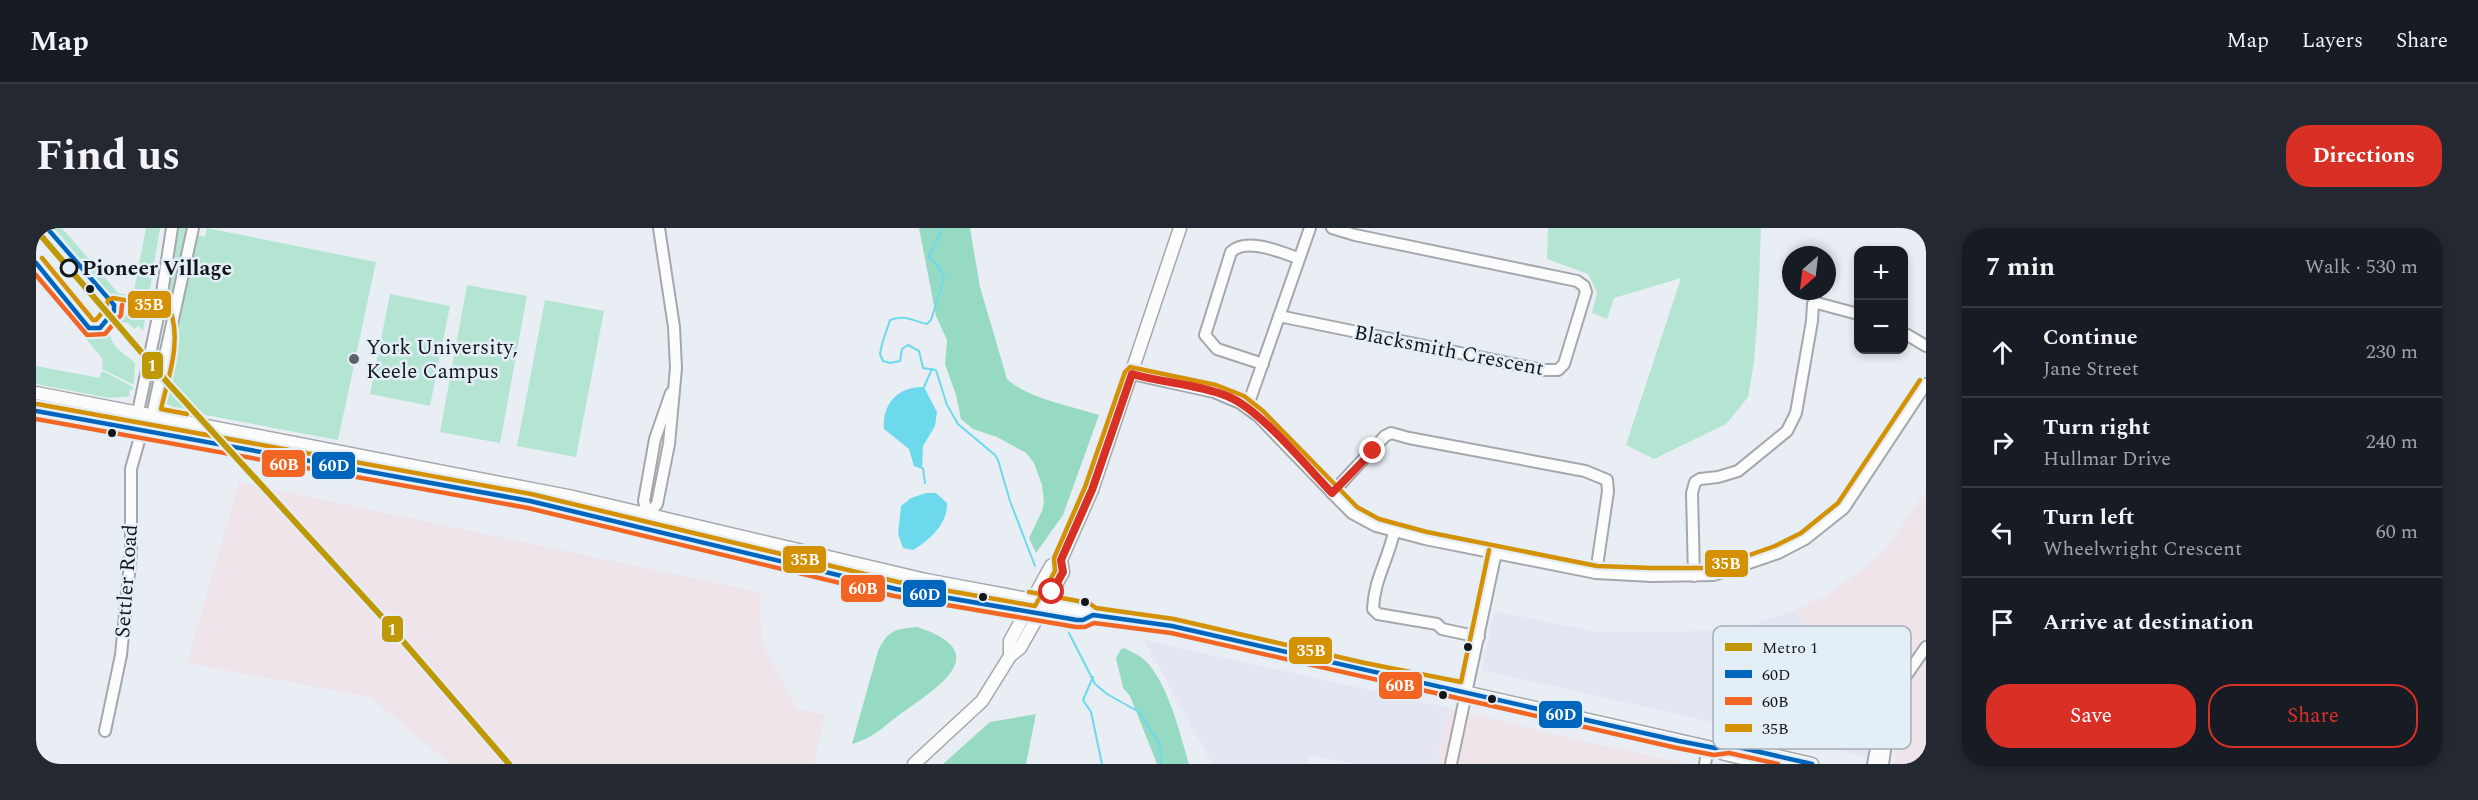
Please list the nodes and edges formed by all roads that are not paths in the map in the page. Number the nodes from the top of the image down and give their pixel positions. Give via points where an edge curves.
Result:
1 (172, 228) edge
2 (193, 228) edge
3 (659, 228) edge
4 (1180, 228) edge
5 (1311, 228) edge
6 (1332, 228) edge
7 (1298, 258) junction
8 (1854, 313) edge
9 (1279, 316) junction
10 (1908, 335) edge
11 (1926, 346) edge
12 (1263, 364) junction
13 (1132, 374) junction
14 (1926, 384) edge
15 (36, 393) edge
16 (1247, 408) junction
17 (36, 411) edge
18 (138, 412) junction
19 (152, 415) junction
20 (142, 430) junction
21 (1332, 493) junction
22 (648, 515) junction
23 (647, 529) junction
24 (1394, 532) junction
25 (784, 546) junction
26 (1496, 552) junction
27 (781, 560) junction
28 (1061, 560) junction
29 (1596, 573) junction
30 (1694, 576) junction
31 (1033, 600) junction
32 (1046, 602) junction
33 (1026, 612) junction
34 (1039, 614) junction
35 (1094, 615) junction
36 (1479, 637) junction
37 (1926, 647) edge
38 (1010, 656) junction
39 (1911, 669) edge
40 (1467, 691) junction
41 (105, 731) dead end
42 (1712, 747) joint
43 (1716, 749) edge
44 (1741, 749) edge
45 (1876, 749) edge
46 (1885, 749) edge
47 (1799, 763) edge
48 (914, 764) edge
49 (1451, 764) edge
50 (1705, 764) edge
51 (1768, 764) edge
52 (1812, 764) edge
53 (1873, 764) edge
54 (1883, 764) edge

1 - 18 street
2 - 19 street
3 - 22 street via 675,327 676,368 655,439 644,501
4 - 13 main road
5 - 7 street
6 - 9 street, Blacksmith Crescent via 1577,281 1586,292 1564,364 1558,370 1543,370
7 - 9 street
7 - 12 street via 1262,246 1238,248 1231,252 1223,275 1205,335 1217,349
8 - 30 street via 1813,304 1793,422 1780,438 1738,471 1695,483
9 - 12 street
10 - 11 street
12 - 16 street
13 - 16 street via 1214,392
13 - 28 main road via 1092,490
14 - 30 street via 1863,482 1827,523 1778,553 1734,570
15 - 18 main road
16 - 21 street
17 - 20 main road
18 - 19 main road
18 - 20 street
19 - 20 street
19 - 22 main road via 561,494
20 - 23 main road via 530,501
20 - 41 street, Settler Road via 131,469 131,554 123,639
21 - 24 street via 1363,520
21 - 29 street via 1391,433 1594,473 1607,480 1608,491
22 - 23 street
22 - 25 main road
23 - 27 main road
24 - 26 street
24 - 36 street via 1377,579 1373,609 1378,614 1437,624 1442,629
25 - 27 main road
25 - 31 main road via 926,580
26 - 29 street
26 - 36 street
27 - 33 main road via 896,589
28 - 31 main road via 1051,566
28 - 32 main road via 1063,572
29 - 30 street
31 - 32 main road
31 - 33 main road
32 - 34 main road
32 - 35 main road
33 - 34 main road
33 - 38 main road via 1010,641
34 - 35 main road via 1083,621
34 - 38 main road via 1020,648
35 - 40 main road via 1172,626
36 - 40 street
37 - 39 street
38 - 48 main road via 982,701
40 - 42 main road
40 - 49 street
42 - 50 street
43 - 51 main road
44 - 47 main road
45 - 53 street
46 - 54 street
47 - 52 main road

